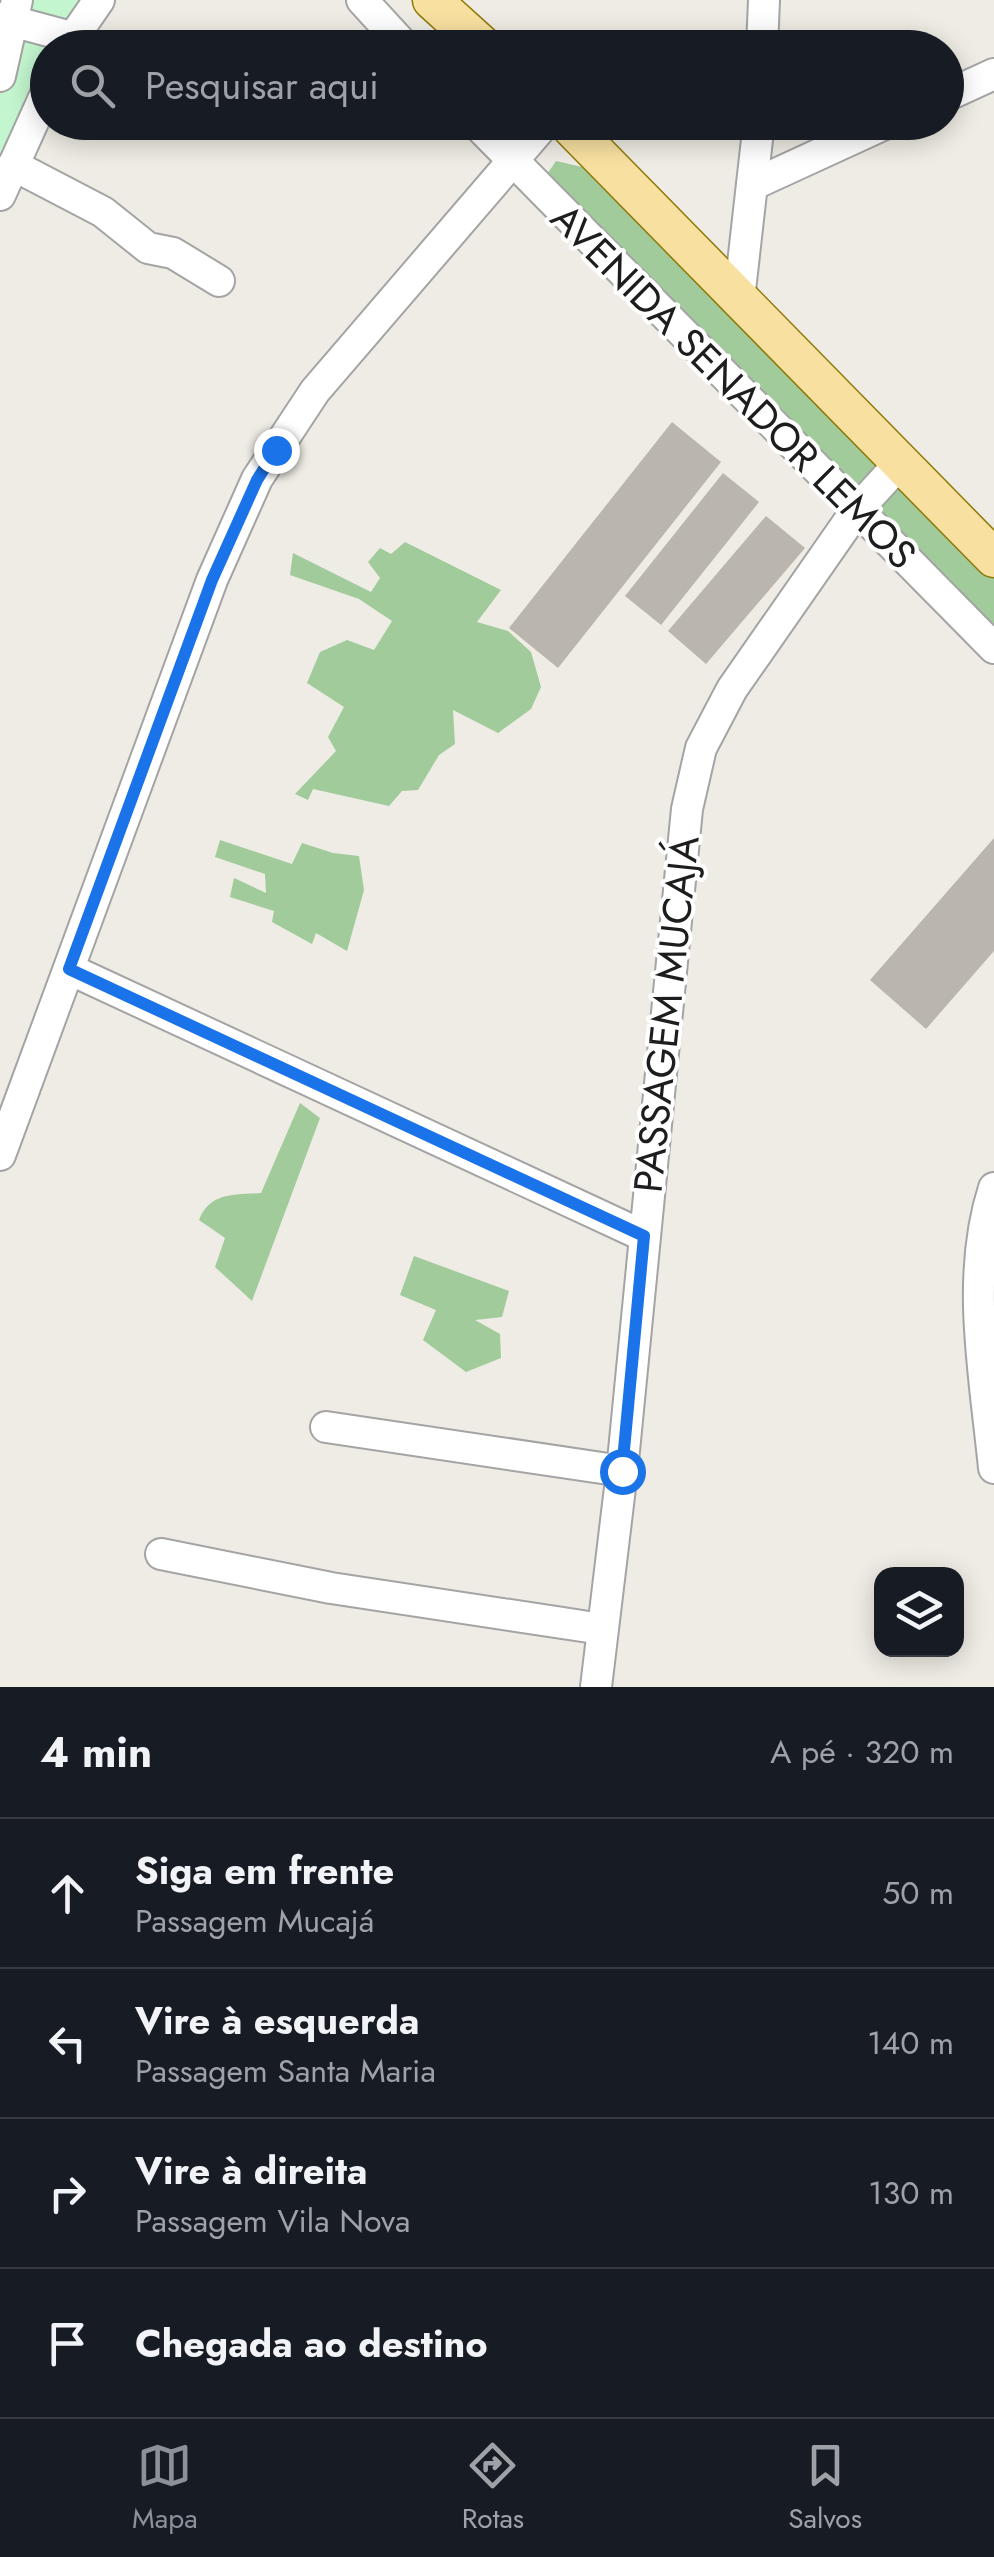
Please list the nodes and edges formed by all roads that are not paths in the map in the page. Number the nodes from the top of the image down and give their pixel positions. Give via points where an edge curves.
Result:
1 (99, 0) edge
2 (362, 0) edge
3 (432, 0) edge
4 (764, 0) edge
5 (10, 13) edge
6 (45, 30) edge
7 (78, 30) edge
8 (390, 30) edge
9 (465, 30) edge
10 (763, 30) edge
11 (994, 74) edge
12 (0, 76) edge
13 (964, 88) edge
14 (30, 129) edge
15 (492, 140) edge
16 (531, 140) edge
17 (584, 140) edge
18 (757, 140) edge
19 (849, 140) edge
20 (512, 162) junction
21 (13, 165) junction
22 (752, 185) junction
23 (0, 194) edge
24 (219, 281) dead end
25 (739, 299) junction
26 (900, 463) junction
27 (856, 511) junction
28 (994, 558) edge
29 (994, 648) edge
30 (69, 969) junction
31 (0, 1155) edge
32 (994, 1188) edge
33 (644, 1236) junction
34 (326, 1426) dead end
35 (994, 1468) edge
36 (622, 1471) junction
37 (161, 1554) dead end
38 (602, 1629) junction
39 (596, 1687) edge

1 - 7 street
2 - 8 street
3 - 9 main road
4 - 10 street
5 - 6 street
5 - 12 street
11 - 13 street
14 - 21 street
15 - 20 street, AVENIDA SENADOR LEMOS
16 - 20 street
17 - 25 main road, AVENIDA SENADOR LEMOS
18 - 22 street
19 - 22 street
20 - 27 street, AVENIDA SENADOR LEMOS
20 - 30 street via 316,391 257,480 212,580
21 - 23 street
21 - 24 street via 103,212 148,248 173,252
22 - 25 street
25 - 26 main road, AVENIDA SENADOR LEMOS
26 - 27 street, PASSAGEM MUCAJÁ
26 - 28 main road, AVENIDA SENADOR LEMOS
27 - 29 street, AVENIDA SENADOR LEMOS
27 - 33 street, PASSAGEM MUCAJÁ via 732,689 701,748 686,808
30 - 31 street
30 - 33 street
32 - 35 street via 985,1217 979,1311
33 - 36 street, PASSAGEM MUCAJÁ
34 - 36 street
36 - 38 street, PASSAGEM MUCAJÁ
37 - 38 street
38 - 39 street, PASSAGEM MUCAJÁ

